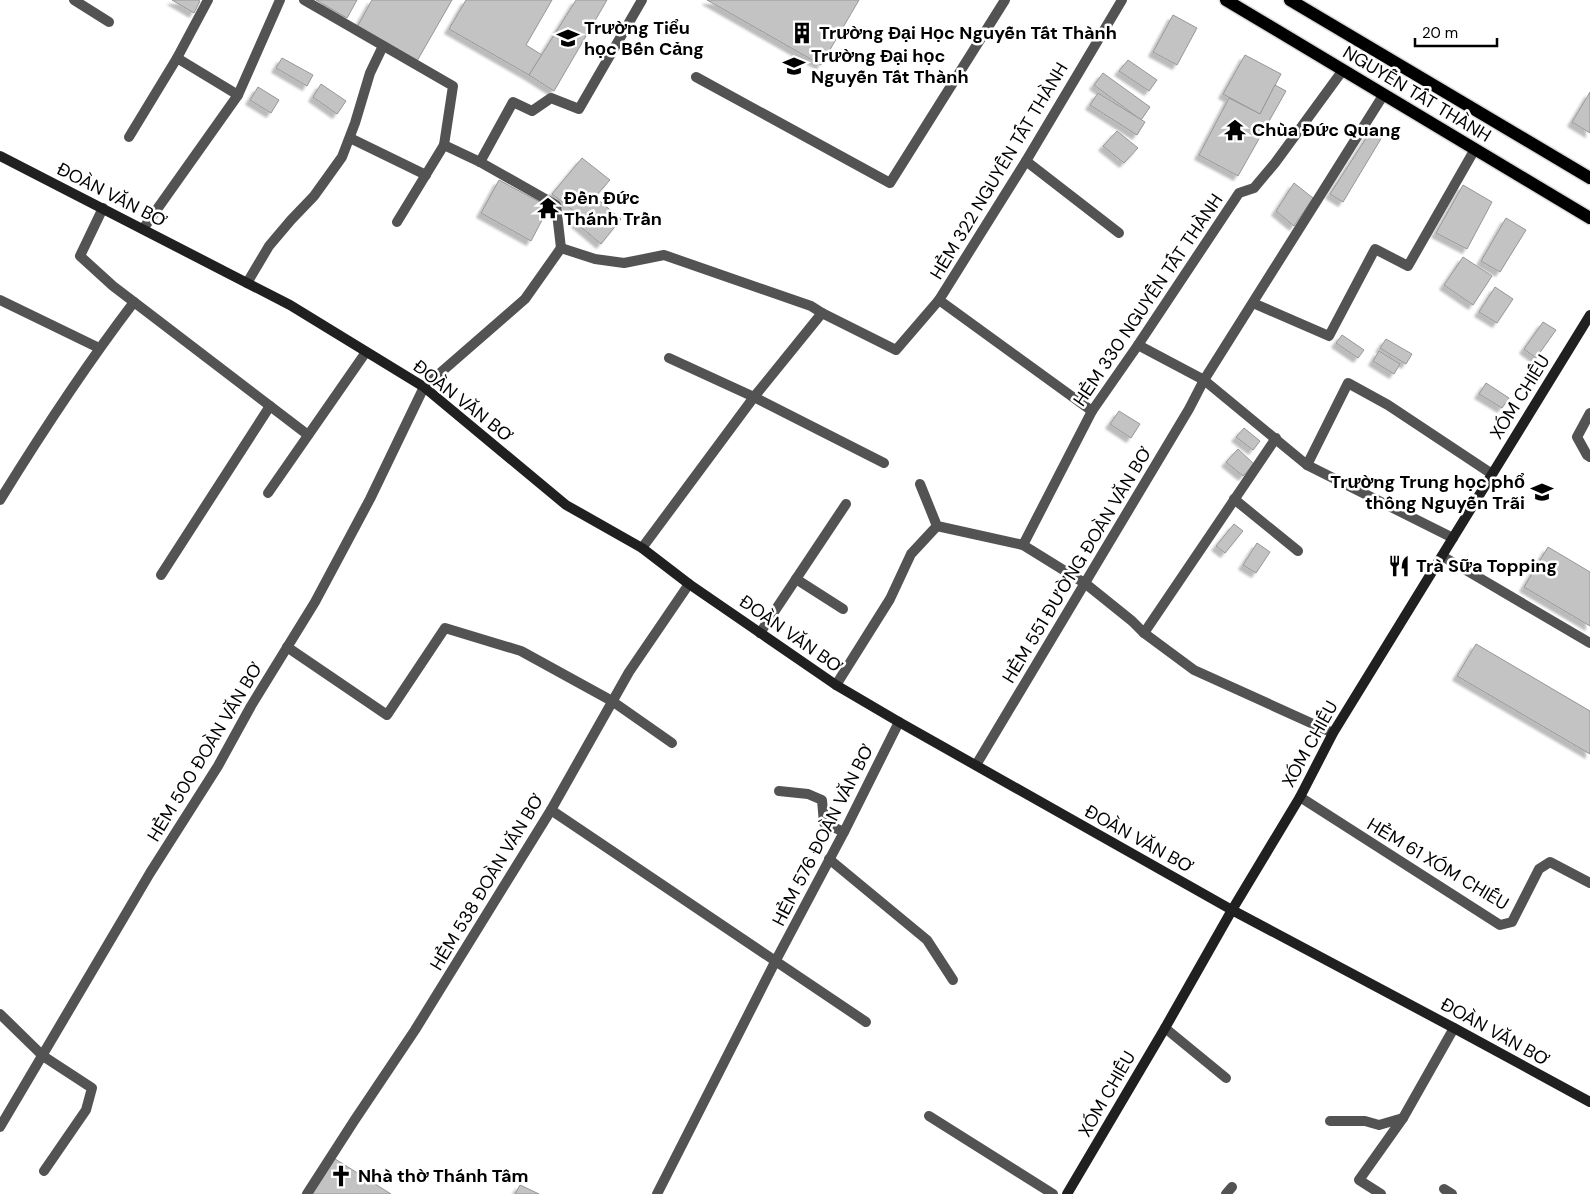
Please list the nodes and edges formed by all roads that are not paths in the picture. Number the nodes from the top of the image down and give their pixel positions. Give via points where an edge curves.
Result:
1 (74, 0) edge
2 (208, 0) edge
3 (280, 0) edge
4 (304, 0) edge
5 (642, 0) edge
6 (1005, 0) edge
7 (1122, 0) edge
8 (1226, 0) edge
9 (1290, 0) edge
10 (109, 22) dead end
11 (383, 46) junction
12 (177, 58) junction
13 (1343, 70) junction
14 (696, 77) dead end
15 (1384, 94) junction
16 (238, 95) junction
17 (129, 138) dead end
18 (350, 138) junction
19 (444, 145) junction
20 (1475, 149) junction
21 (0, 156) edge
22 (1026, 161) junction
23 (480, 162) junction
24 (426, 175) junction
25 (1590, 178) edge
26 (103, 208) junction
27 (1590, 218) edge
28 (397, 222) dead end
29 (143, 229) junction
30 (1120, 233) dead end
31 (561, 248) junction
32 (247, 283) junction
33 (0, 300) edge
34 (939, 300) junction
35 (134, 302) junction
36 (1253, 303) junction
37 (822, 314) junction
38 (1590, 315) edge
39 (1138, 345) junction
40 (99, 348) junction
41 (366, 352) junction
42 (669, 358) dead end
43 (1204, 380) junction
44 (424, 387) junction
45 (754, 397) junction
46 (270, 406) junction
47 (1092, 411) junction
48 (1590, 413) edge
49 (308, 435) junction
50 (1276, 438) junction
51 (1590, 457) edge
52 (884, 462) dead end
53 (1307, 465) junction
54 (1492, 474) junction
55 (920, 484) dead end
56 (268, 493) dead end
57 (1234, 499) junction
58 (0, 500) edge
59 (846, 504) dead end
60 (937, 526) junction
61 (1453, 538) junction
62 (1024, 546) junction
63 (642, 548) junction
64 (1298, 551) dead end
65 (1442, 556) junction
66 (161, 575) dead end
67 (796, 579) junction
68 (690, 584) junction
69 (1086, 584) junction
70 (843, 609) dead end
71 (760, 632) junction
72 (1144, 632) junction
73 (1590, 643) edge
74 (287, 647) junction
75 (836, 685) junction
76 (612, 701) junction
77 (899, 722) junction
78 (1333, 733) junction
79 (672, 743) dead end
80 (976, 765) junction
81 (779, 791) dead end
82 (1300, 797) junction
83 (551, 810) junction
84 (844, 832) junction
85 (829, 859) junction
86 (1590, 883) edge
87 (1232, 910) junction
88 (775, 962) junction
89 (953, 980) dead end
90 (0, 1014) edge
91 (866, 1022) dead end
92 (1165, 1028) junction
93 (1454, 1028) junction
94 (43, 1056) junction
95 (1226, 1078) dead end
96 (1590, 1102) edge
97 (929, 1116) dead end
98 (1403, 1118) junction
99 (1330, 1121) dead end
100 (0, 1127) edge
101 (44, 1171) dead end
102 (307, 1194) edge
103 (657, 1194) edge
104 (1053, 1194) edge
105 (1068, 1194) edge
106 (1381, 1194) edge

1 - 10 street
2 - 12 street
3 - 16 street
4 - 11 street
5 - 23 street via 579,109 551,98 532,111 513,102
6 - 14 street via 890,183
7 - 22 street, HẺM 322 NGUYỄN TẤT THÀNH
8 - 13 main road, NGUYỄN TẤT THÀNH
9 - 25 main road, NGUYỄN TẤT THÀNH
11 - 18 street via 370,73
11 - 19 street via 453,86
12 - 16 street
12 - 17 street
13 - 15 main road, NGUYỄN TẤT THÀNH
13 - 39 street, HẺM 330 NGUYỄN TẤT THÀNH via 1276,163 1254,188 1239,193
15 - 20 main road, NGUYỄN TẤT THÀNH
15 - 36 street, HẺM 551 ĐƯỜNG ĐOÀN VĂN BƠ
16 - 29 street
18 - 24 street
18 - 32 street via 342,157 314,196 269,246
19 - 23 street
19 - 24 street
20 - 27 main road, NGUYỄN TẤT THÀNH
20 - 36 street via 1408,266 1375,249 1329,336
21 - 26 street, ĐOÀN VĂN BƠ
22 - 30 street
22 - 34 street, HẺM 322 NGUYỄN TẤT THÀNH
23 - 31 street via 556,205
24 - 28 street
26 - 29 street, ĐOÀN VĂN BƠ
26 - 35 street via 80,256
29 - 32 street, ĐOÀN VĂN BƠ
31 - 37 street via 595,259 624,263 664,255 811,306
31 - 44 street via 524,299
32 - 41 street, ĐOÀN VĂN BƠ via 290,305
33 - 40 street
34 - 37 street via 896,350
34 - 47 street, HẺM 322 NGUYỄN TẤT THÀNH
35 - 40 street
35 - 46 street
36 - 43 street, HẺM 551 ĐƯỜNG ĐOÀN VĂN BƠ
37 - 45 street
38 - 54 street, XÓM CHIẾU
39 - 43 street
39 - 47 street, HẺM 330 NGUYỄN TẤT THÀNH
40 - 58 street
41 - 44 street, ĐOÀN VĂN BƠ
41 - 49 street
42 - 45 street
43 - 50 street
43 - 69 street, HẺM 551 ĐƯỜNG ĐOÀN VĂN BƠ
44 - 63 street, ĐOÀN VĂN BƠ via 566,505
44 - 74 street, HẺM 500 ĐOÀN VĂN BƠ via 365,508
45 - 52 street
45 - 63 street
46 - 49 street
46 - 66 street
47 - 62 street, HẺM 330 NGUYỄN TẤT THÀNH
48 - 51 street via 1578,437
49 - 56 street
50 - 53 street
50 - 57 street
53 - 54 street via 1348,383 1388,405
53 - 61 street
54 - 61 street, XÓM CHIẾU
55 - 60 street
57 - 64 street
57 - 72 street
59 - 67 street
60 - 62 street
60 - 75 street via 911,554 890,599
61 - 65 street, XÓM CHIẾU
62 - 69 street
63 - 68 street, ĐOÀN VĂN BƠ
65 - 73 street
65 - 78 street, XÓM CHIẾU
67 - 70 street
67 - 71 street
68 - 71 street, ĐOÀN VĂN BƠ
68 - 76 street, HẺM 538 ĐOÀN VĂN BƠ
69 - 72 street
69 - 80 street, HẺM 551 ĐƯỜNG ĐOÀN VĂN BƠ
71 - 75 street, ĐOÀN VĂN BƠ
72 - 78 street via 1194,670
74 - 76 street via 388,715 445,628 521,651
74 - 94 street, HẺM 500 ĐOÀN VĂN BƠ
75 - 77 street, ĐOÀN VĂN BƠ
76 - 79 street
76 - 83 street, HẺM 538 ĐOÀN VĂN BƠ
77 - 80 street, ĐOÀN VĂN BƠ
77 - 84 street, HẺM 576 ĐOÀN VĂN BƠ
78 - 82 street, XÓM CHIẾU
80 - 87 street, ĐOÀN VĂN BƠ
81 - 84 street via 808,794 822,800 824,823
82 - 86 street, HẺM 61 XÓM CHIẾU via 1500,925 1512,922 1539,869 1550,862
82 - 87 street, XÓM CHIẾU
83 - 88 street
83 - 102 street, HẺM 538 ĐOÀN VĂN BƠ via 415,1030
84 - 85 street, HẺM 576 ĐOÀN VĂN BƠ
85 - 88 street, HẺM 576 ĐOÀN VĂN BƠ
85 - 89 street via 927,940
87 - 92 street, XÓM CHIẾU
87 - 93 street, ĐOÀN VĂN BƠ
88 - 91 street
88 - 103 street, HẺM 576 ĐOÀN VĂN BƠ
90 - 94 street
92 - 95 street
92 - 105 street, XÓM CHIẾU
93 - 96 street, ĐOÀN VĂN BƠ
93 - 98 street
94 - 100 street, HẺM 500 ĐOÀN VĂN BƠ
94 - 101 street via 92,1088 86,1110
97 - 104 street
98 - 99 street via 1379,1125 1365,1121
98 - 106 street via 1359,1180

